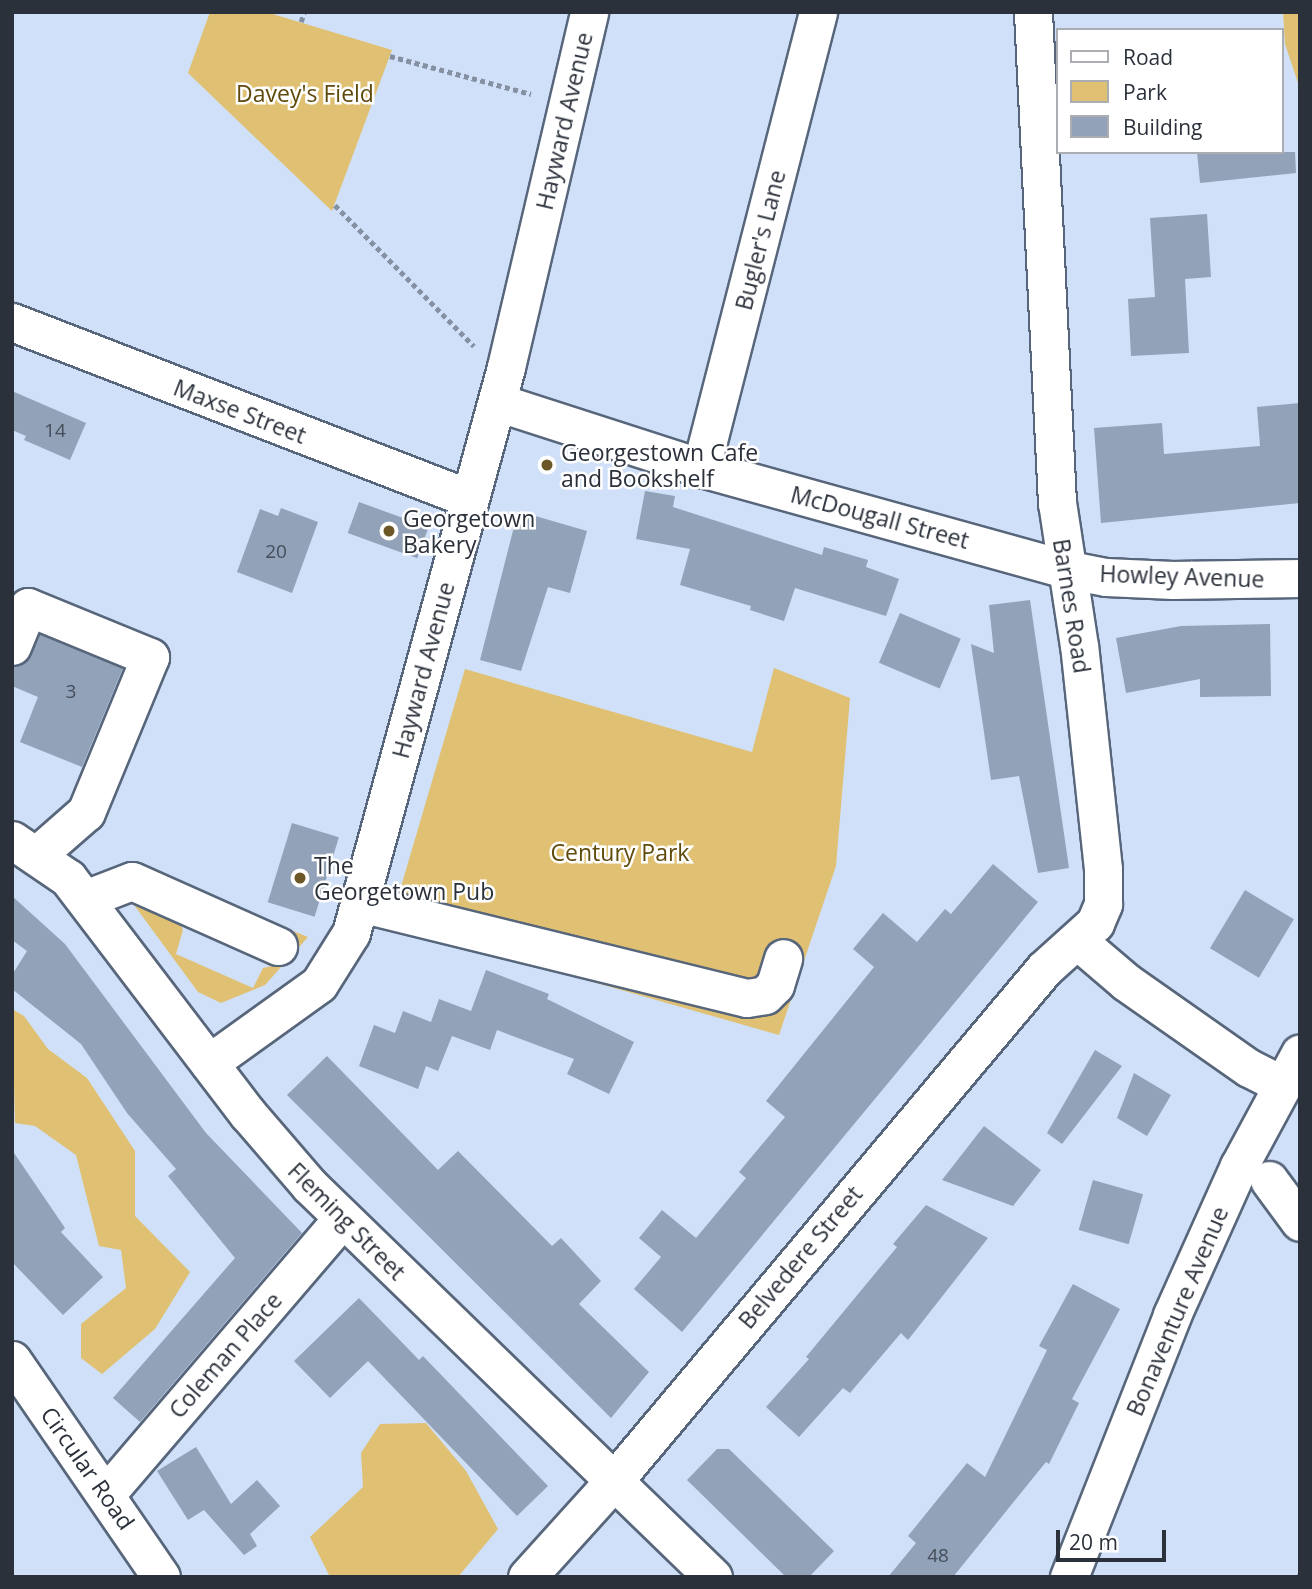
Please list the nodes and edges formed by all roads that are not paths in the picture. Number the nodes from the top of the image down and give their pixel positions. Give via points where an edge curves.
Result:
1 (589, 12) edge
2 (818, 12) edge
3 (1033, 12) edge
4 (12, 322) edge
5 (496, 402) junction
6 (701, 468) junction
7 (468, 498) junction
8 (1064, 569) junction
9 (1300, 578) edge
10 (12, 646) edge
11 (25, 847) edge
12 (85, 899) junction
13 (360, 903) junction
14 (1078, 941) junction
15 (278, 946) dead end
16 (783, 958) dead end
17 (1300, 1053) edge
18 (209, 1063) junction
19 (1281, 1084) junction
20 (1269, 1180) dead end
21 (343, 1218) junction
22 (1300, 1222) edge
23 (12, 1360) edge
24 (612, 1483) junction
25 (107, 1493) junction
26 (161, 1577) edge
27 (527, 1577) edge
28 (713, 1577) edge
29 (1069, 1577) edge

1 - 5 street, Hayward Avenue
2 - 6 street, Bugler's Lane
3 - 8 street, Barnes Road
4 - 7 street, Maxse Street
5 - 6 street, McDougall Street
5 - 7 street, Hayward Avenue
6 - 8 street, McDougall Street
7 - 13 street, Hayward Avenue
8 - 9 street, Howley Avenue via 1106,577 1173,580
8 - 14 street, Barnes Road via 1079,646 1103,869 1103,904 1095,923
10 - 11 street via 28,607 150,657 86,812
11 - 12 street, Fleming Street via 68,878
12 - 15 street via 132,881
12 - 18 street, Fleming Street
13 - 16 street via 747,998 765,995 775,985
13 - 18 street, Hayward Avenue via 348,940 319,984
14 - 19 street via 1167,1012
14 - 24 street, Belvedere Street via 1044,969
17 - 19 street, Bonaventure Avenue
18 - 21 street, Fleming Street via 282,1156
19 - 29 street, Bonaventure Avenue via 1172,1315
20 - 22 street
21 - 24 street, Fleming Street
21 - 25 street, Coleman Place
23 - 25 street, Circular Road
24 - 27 street, Belvedere Street
24 - 28 street, Fleming Street
25 - 26 street, Circular Road

